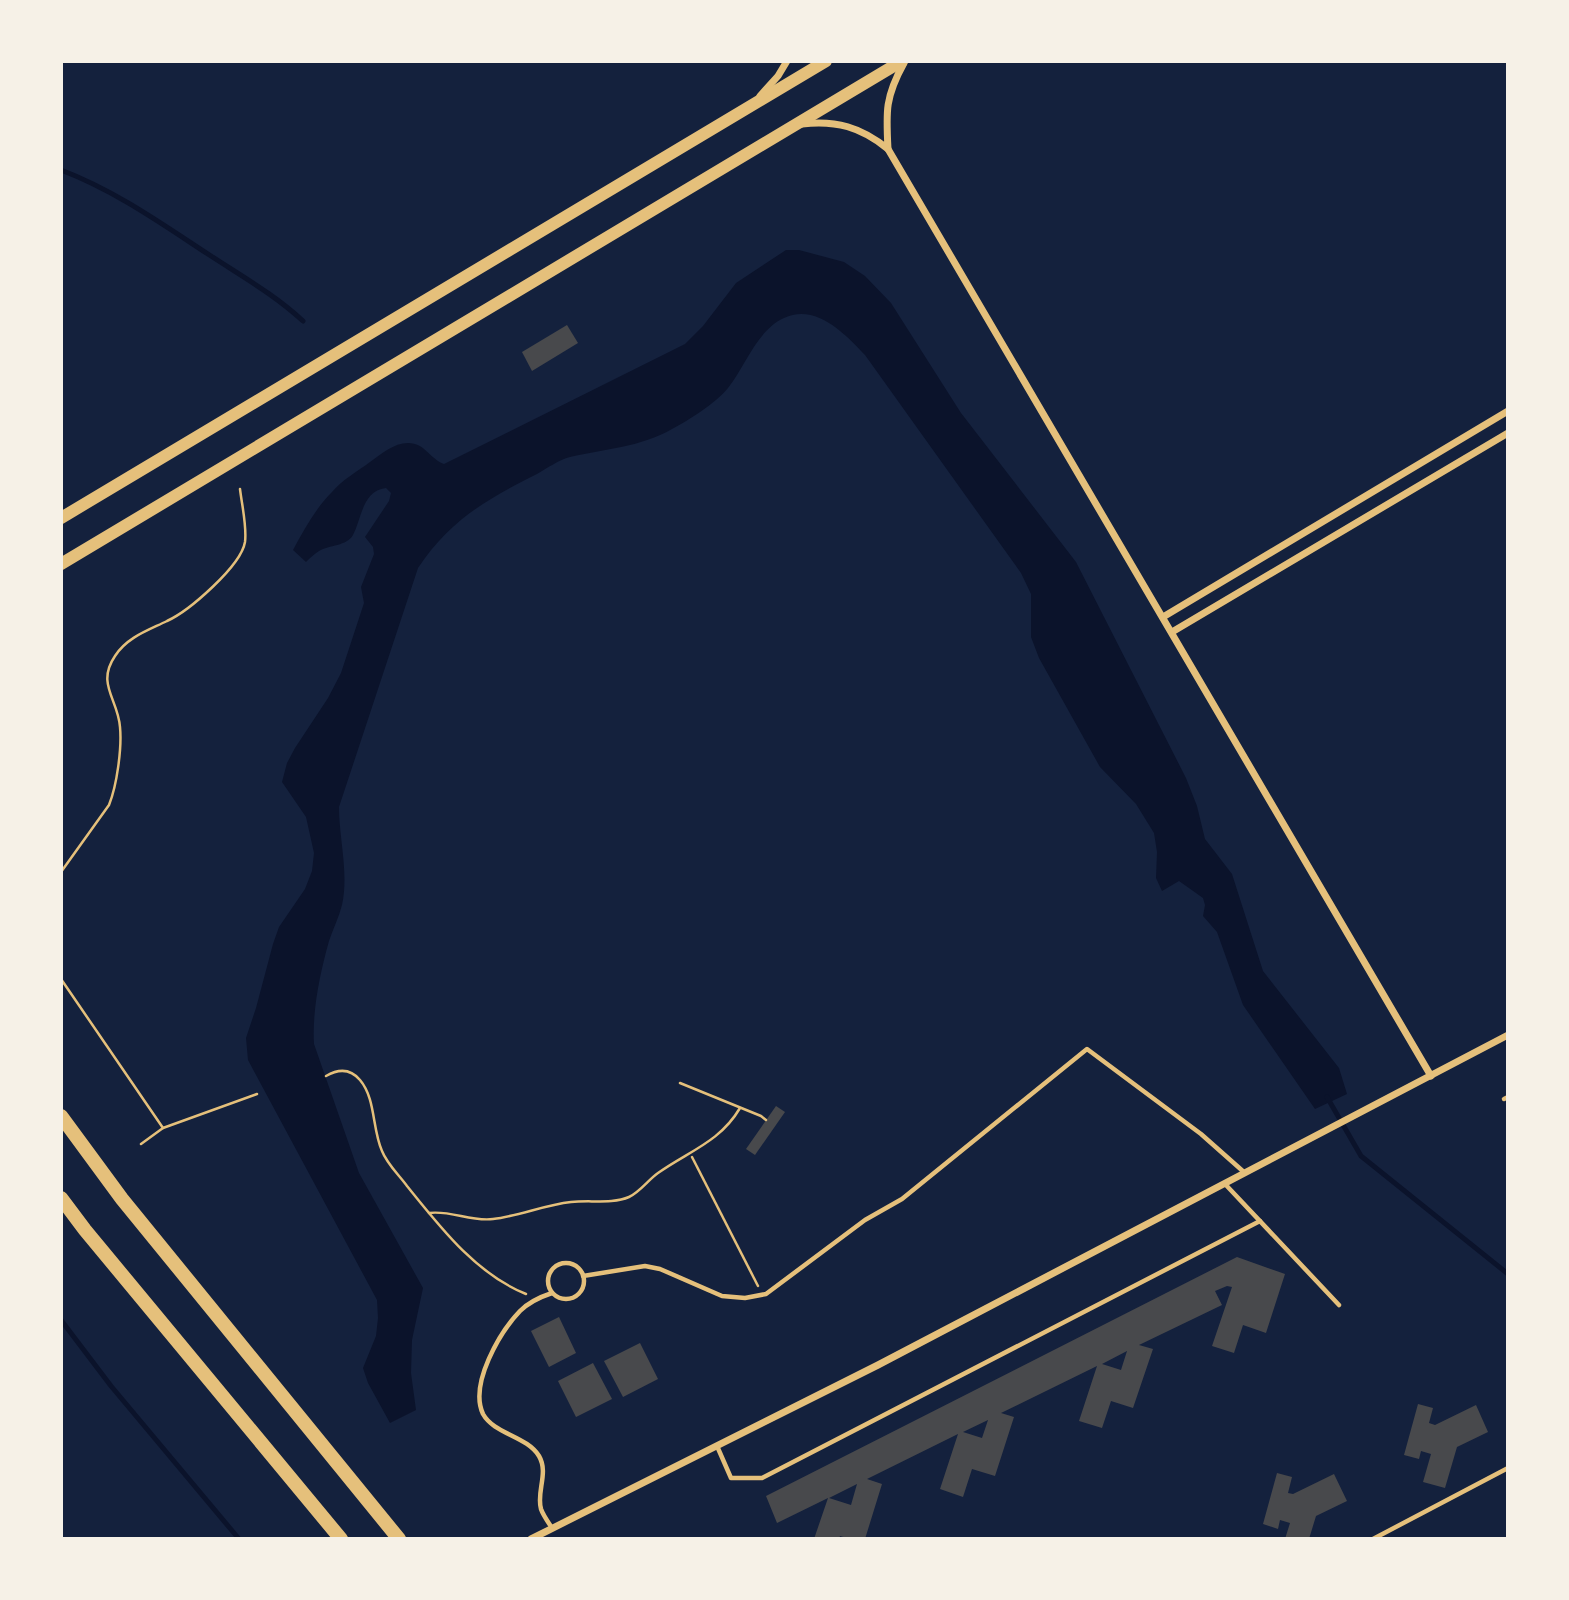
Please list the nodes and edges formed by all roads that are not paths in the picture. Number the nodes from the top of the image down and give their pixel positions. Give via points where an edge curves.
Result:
1 (787, 61) edge
2 (826, 61) edge
3 (904, 61) edge
4 (748, 108) junction
5 (794, 125) junction
6 (888, 149) junction
7 (1508, 411) edge
8 (1508, 433) edge
9 (61, 518) edge
10 (61, 564) edge
11 (1163, 617) junction
12 (1172, 632) junction
13 (1508, 1035) edge
14 (1431, 1076) junction
15 (61, 1116) edge
16 (1245, 1173) junction
17 (1225, 1184) junction
18 (61, 1198) edge
19 (1260, 1221) junction
20 (583, 1276) junction
21 (552, 1293) junction
22 (1339, 1305) dead end
23 (718, 1446) junction
24 (1508, 1468) edge
25 (552, 1528) junction
26 (341, 1539) edge
27 (399, 1539) edge
28 (531, 1539) edge
29 (1373, 1539) edge

1 - 4 street
2 - 4 main road
3 - 5 main road
3 - 6 street via 885,109
4 - 9 main road
5 - 6 street via 844,124 873,136
5 - 10 main road
6 - 11 street
7 - 11 street
8 - 12 street
11 - 12 street
12 - 14 street
13 - 14 street
14 - 16 street
15 - 27 main road via 122,1199
16 - 17 street
16 - 20 lane via 1087,1049 902,1199 865,1220 762,1295 722,1296 645,1266
17 - 19 lane
17 - 23 street
18 - 26 main road
19 - 22 lane
19 - 23 lane via 762,1478 731,1478
20 - 21 lane via 577,1296 561,1298
20 - 21 lane via 573,1265 557,1265 548,1278
21 - 25 lane via 520,1311 502,1334 485,1367 480,1394 488,1420 537,1454 543,1471 541,1508
23 - 25 street
24 - 29 lane
25 - 28 street

